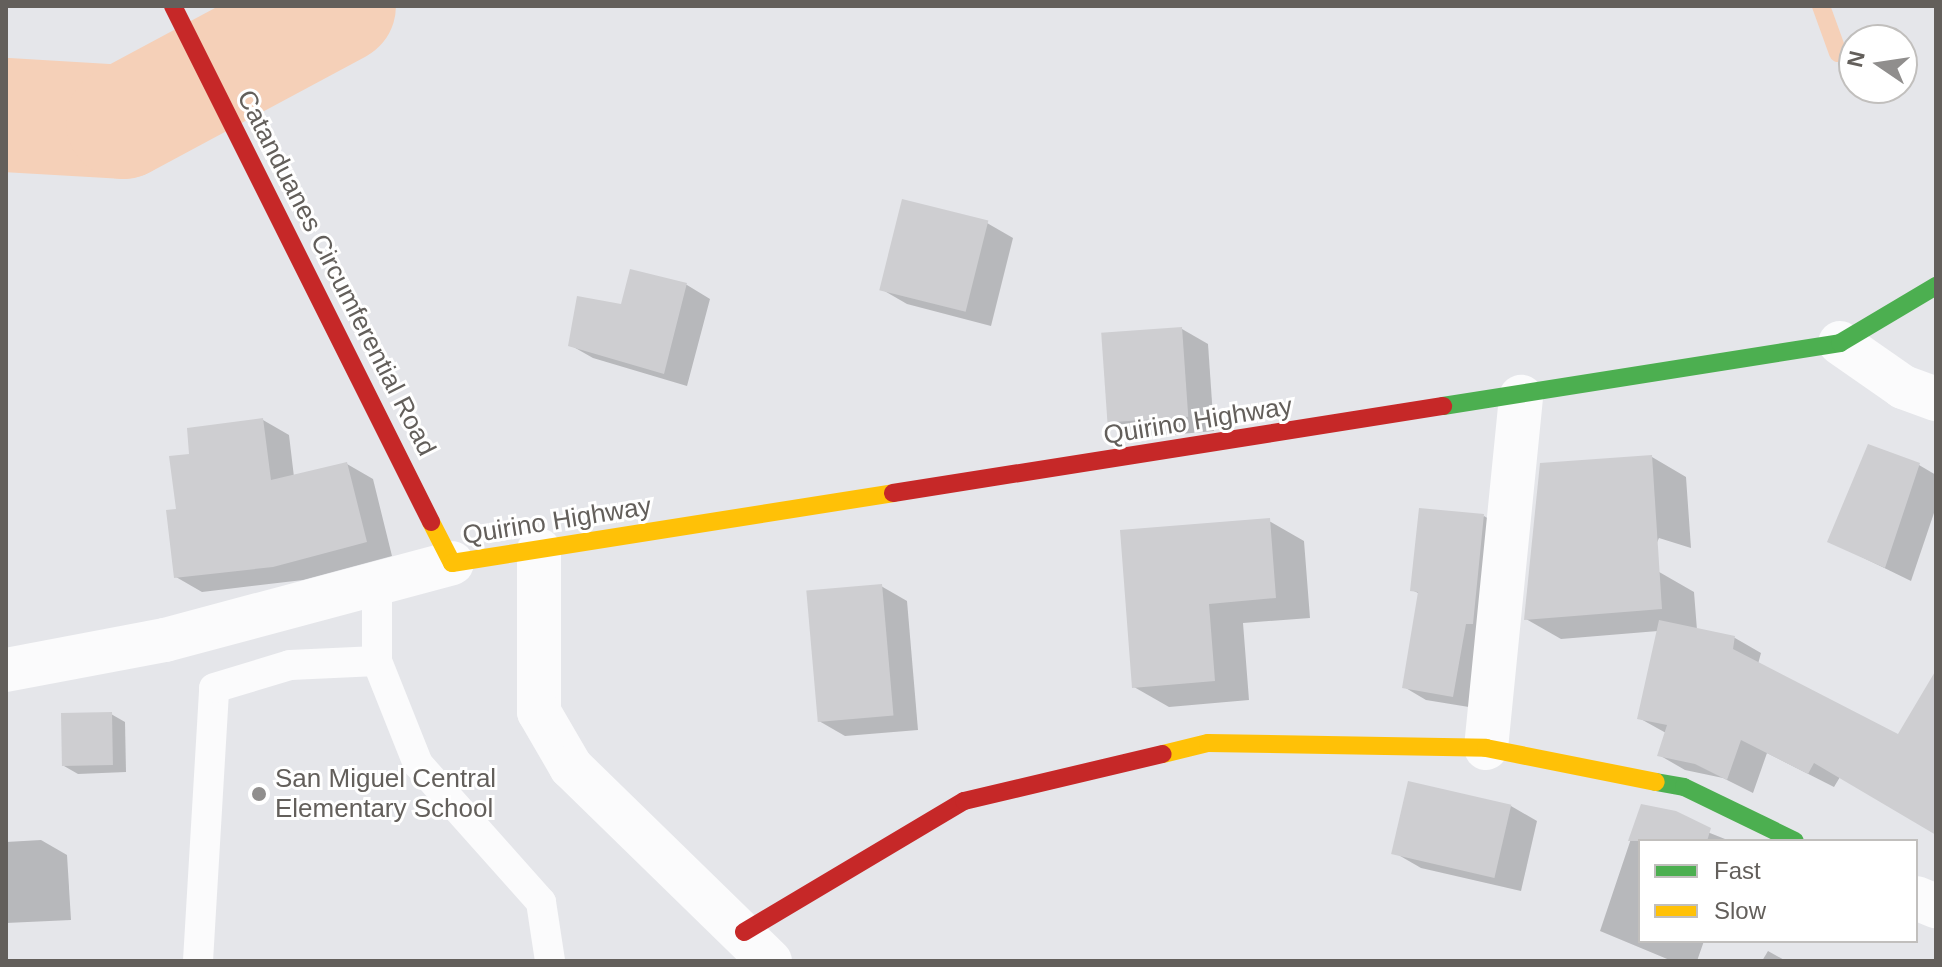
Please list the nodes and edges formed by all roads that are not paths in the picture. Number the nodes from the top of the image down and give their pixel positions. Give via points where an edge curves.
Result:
1 (173, 6) edge
2 (1936, 286) edge
3 (1840, 343) junction
4 (1521, 397) junction
5 (1936, 399) edge
6 (539, 550) junction
7 (452, 563) junction
8 (377, 587) junction
9 (377, 661) junction
10 (6, 670) edge
11 (1486, 748) junction
12 (1791, 839) edge
13 (757, 946) edge
14 (198, 961) edge
15 (550, 961) edge

1 - 7 main road, Catanduanes Circumferential Road
2 - 3 main road, Quirino Highway
3 - 4 main road, Quirino Highway
3 - 5 street via 1903,387
4 - 6 main road, Quirino Highway
4 - 11 street
6 - 7 main road, Quirino Highway
6 - 13 street via 539,712 581,778
7 - 8 street
8 - 9 lane
8 - 10 street via 165,640
9 - 14 lane via 290,665 214,688
9 - 15 lane via 418,764 541,902
11 - 12 main road via 1684,787
11 - 13 main road via 1208,743 964,801

